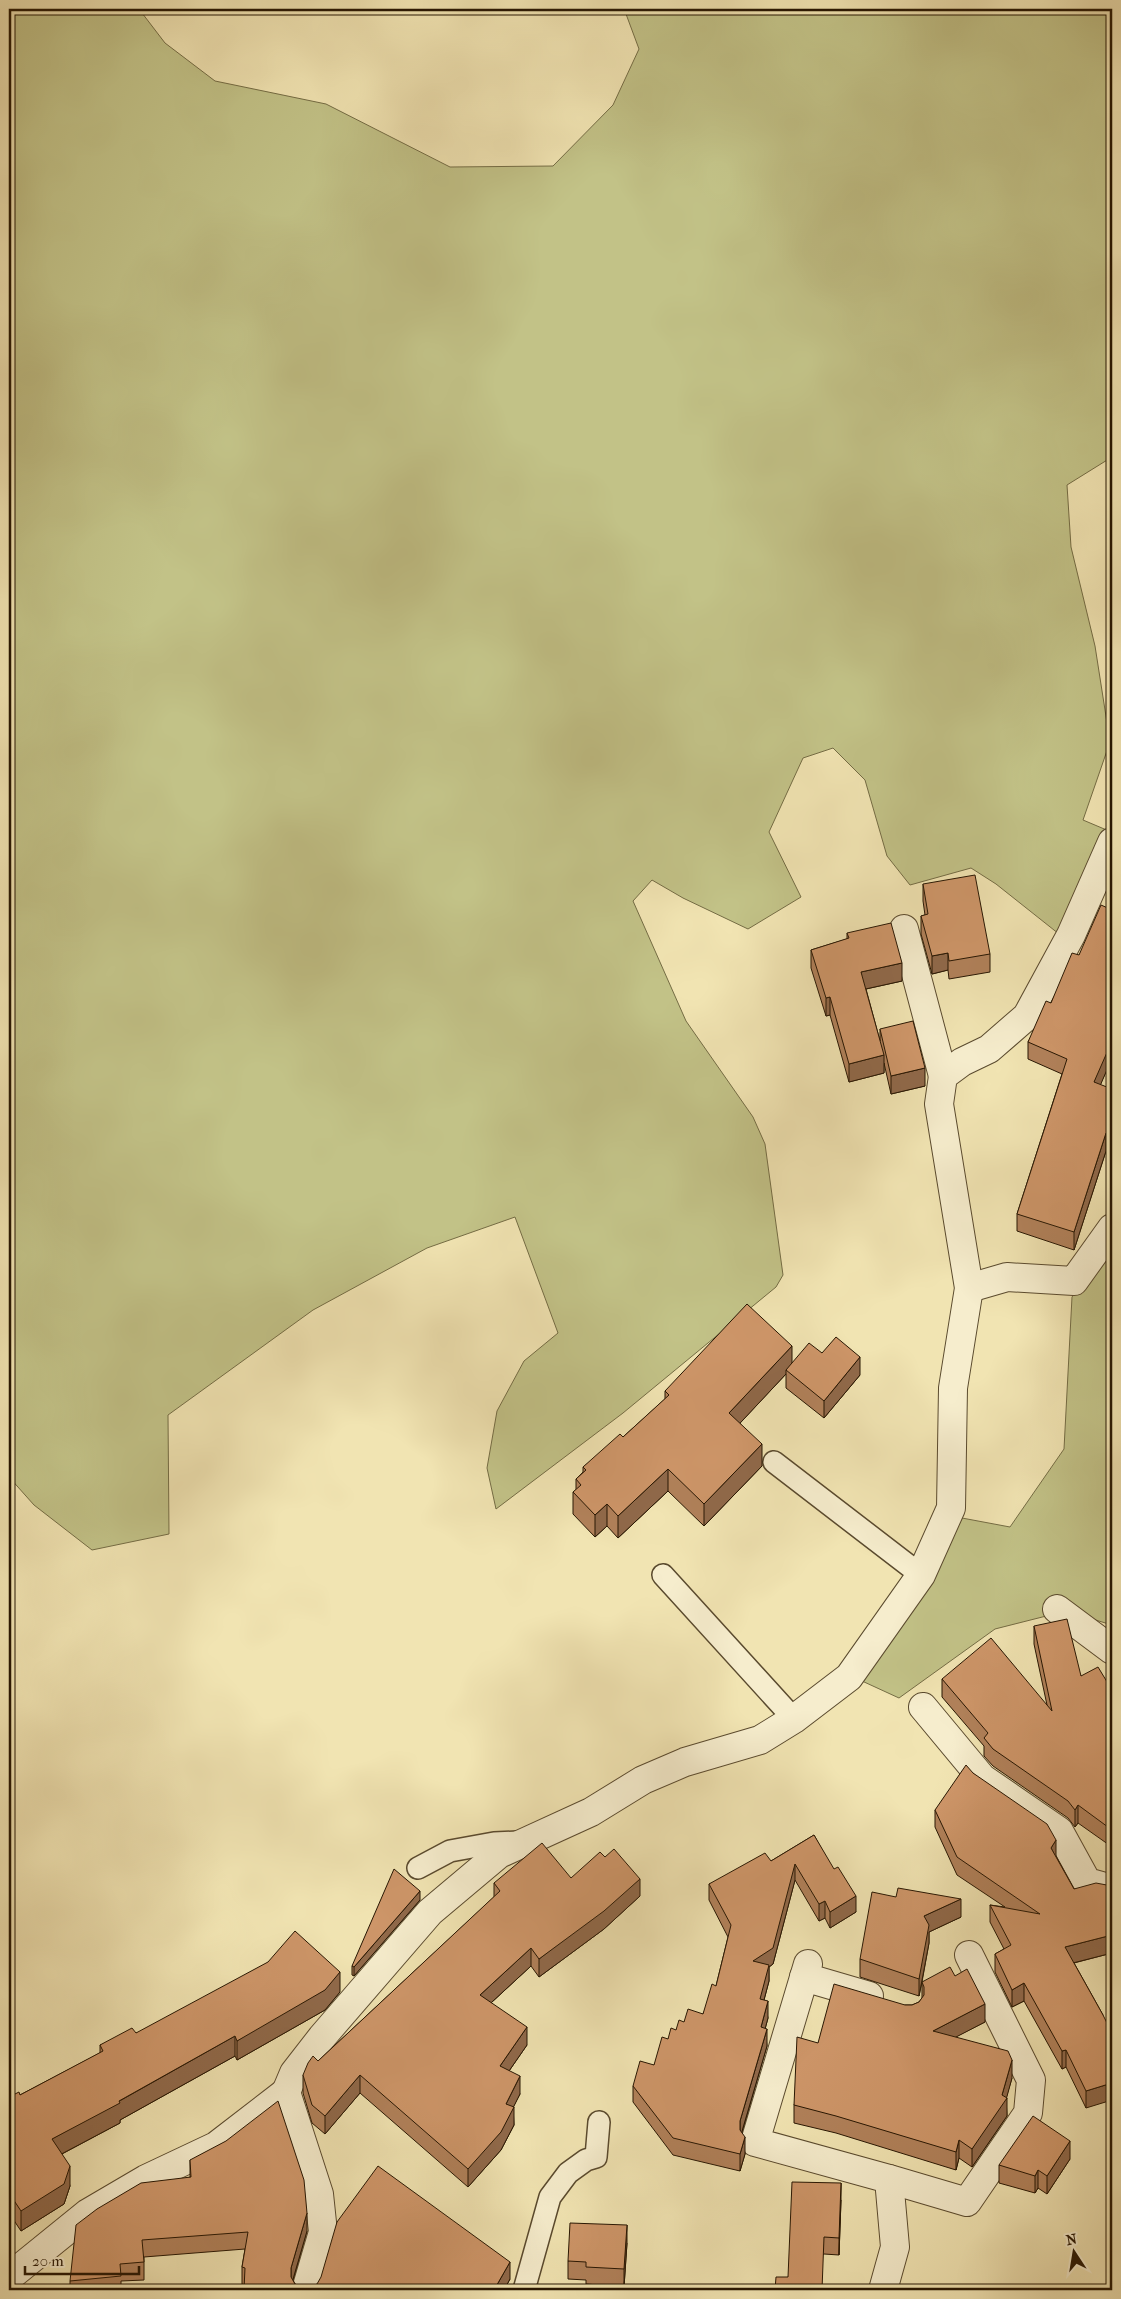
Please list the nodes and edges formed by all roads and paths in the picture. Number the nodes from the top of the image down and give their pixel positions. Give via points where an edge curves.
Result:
1 (1112, 842) edge
2 (904, 929) dead end
3 (943, 1076) junction
4 (1112, 1228) edge
5 (969, 1288) junction
6 (774, 1462) dead end
7 (663, 1575) dead end
8 (920, 1575) junction
9 (1057, 1609) dead end
10 (1112, 1650) edge
11 (923, 1706) dead end
12 (794, 1718) junction
13 (525, 1842) junction
14 (418, 1868) dead end
15 (1112, 1889) edge
16 (969, 1955) dead end
17 (890, 2002) edge
18 (286, 2092) junction
19 (599, 2122) dead end
20 (889, 2179) junction
21 (9, 2277) edge
22 (306, 2290) edge
23 (524, 2290) edge
24 (883, 2290) edge

1 - 3 street via 1071,935 1027,1016 989,1049
2 - 3 street
3 - 5 street via 939,1104
4 - 5 street via 1074,1281 1007,1277
5 - 8 street via 953,1388 951,1508
6 - 8 lane
7 - 12 lane
8 - 12 street via 849,1676
9 - 10 street
11 - 15 street via 982,1778 1059,1831 1088,1882
12 - 13 street via 760,1740 685,1762 643,1780 591,1812
13 - 14 lane via 494,1843 450,1852
13 - 18 street via 499,1854 430,1912 316,2044 294,2073
16 - 20 street via 1031,2080 1028,2113 967,2202
17 - 20 street via 806,1970 755,2142
18 - 21 street via 216,2146 146,2179 88,2213
18 - 22 street via 319,2194 323,2232
19 - 23 lane via 596,2157 586,2160 568,2174 550,2197
20 - 24 street via 895,2247

